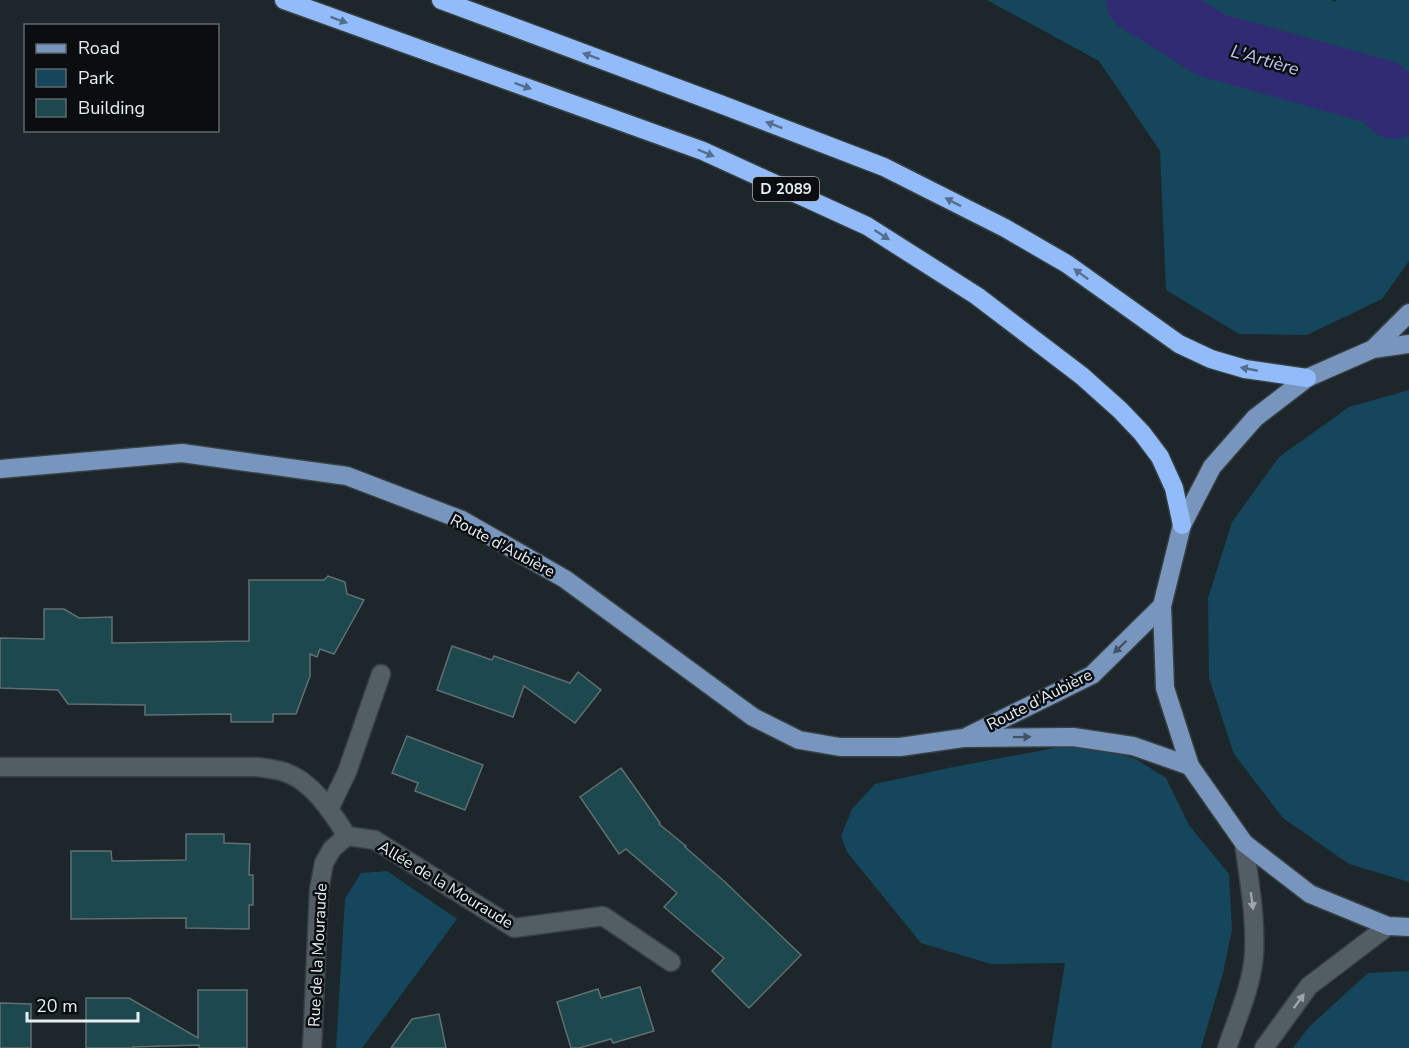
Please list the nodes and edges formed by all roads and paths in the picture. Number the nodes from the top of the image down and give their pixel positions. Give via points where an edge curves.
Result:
1 (284, 0) edge
2 (441, 0) edge
3 (1409, 313) edge
4 (1409, 344) edge
5 (1373, 349) junction
6 (1307, 378) junction
7 (0, 469) edge
8 (1182, 525) junction
9 (1162, 606) junction
10 (381, 674) dead end
11 (963, 738) junction
12 (1191, 766) junction
13 (0, 767) edge
14 (330, 809) junction
15 (347, 836) junction
16 (1244, 843) junction
17 (1388, 926) junction
18 (1409, 927) edge
19 (671, 962) dead end
20 (312, 1048) edge
21 (1227, 1048) edge
22 (1264, 1048) edge

1 -> 8 highway, D 2089 via 703,151 867,226 977,297 1082,376 1120,410 1160,458 1174,488
6 -> 2 highway via 1245,369 1179,344 1066,264 1005,228 884,167
3 - 5 main road
4 - 5 main road
5 - 6 main road
6 - 8 main road via 1254,418 1219,459
7 - 11 main road, Route d'Aubière via 182,453 347,476 462,520 565,579 753,717 799,740 840,747 900,747
8 - 9 main road
9 -> 11 main road, Route d'Aubière via 1092,675
9 - 12 main road via 1165,688
10 - 14 street
11 -> 12 main road, Route d'Aubière via 1073,737 1133,747
12 - 16 main road
13 - 14 street via 257,767 282,771 304,782
14 - 15 street
15 - 19 street, Allée de la Mouraude via 375,840 514,928 603,916
15 - 20 street, Rue de la Mouraude via 324,863 319,890
16 - 17 main road via 1310,894
16 -> 21 street via 1254,920 1254,956
17 - 18 main road
22 -> 17 street via 1310,986

